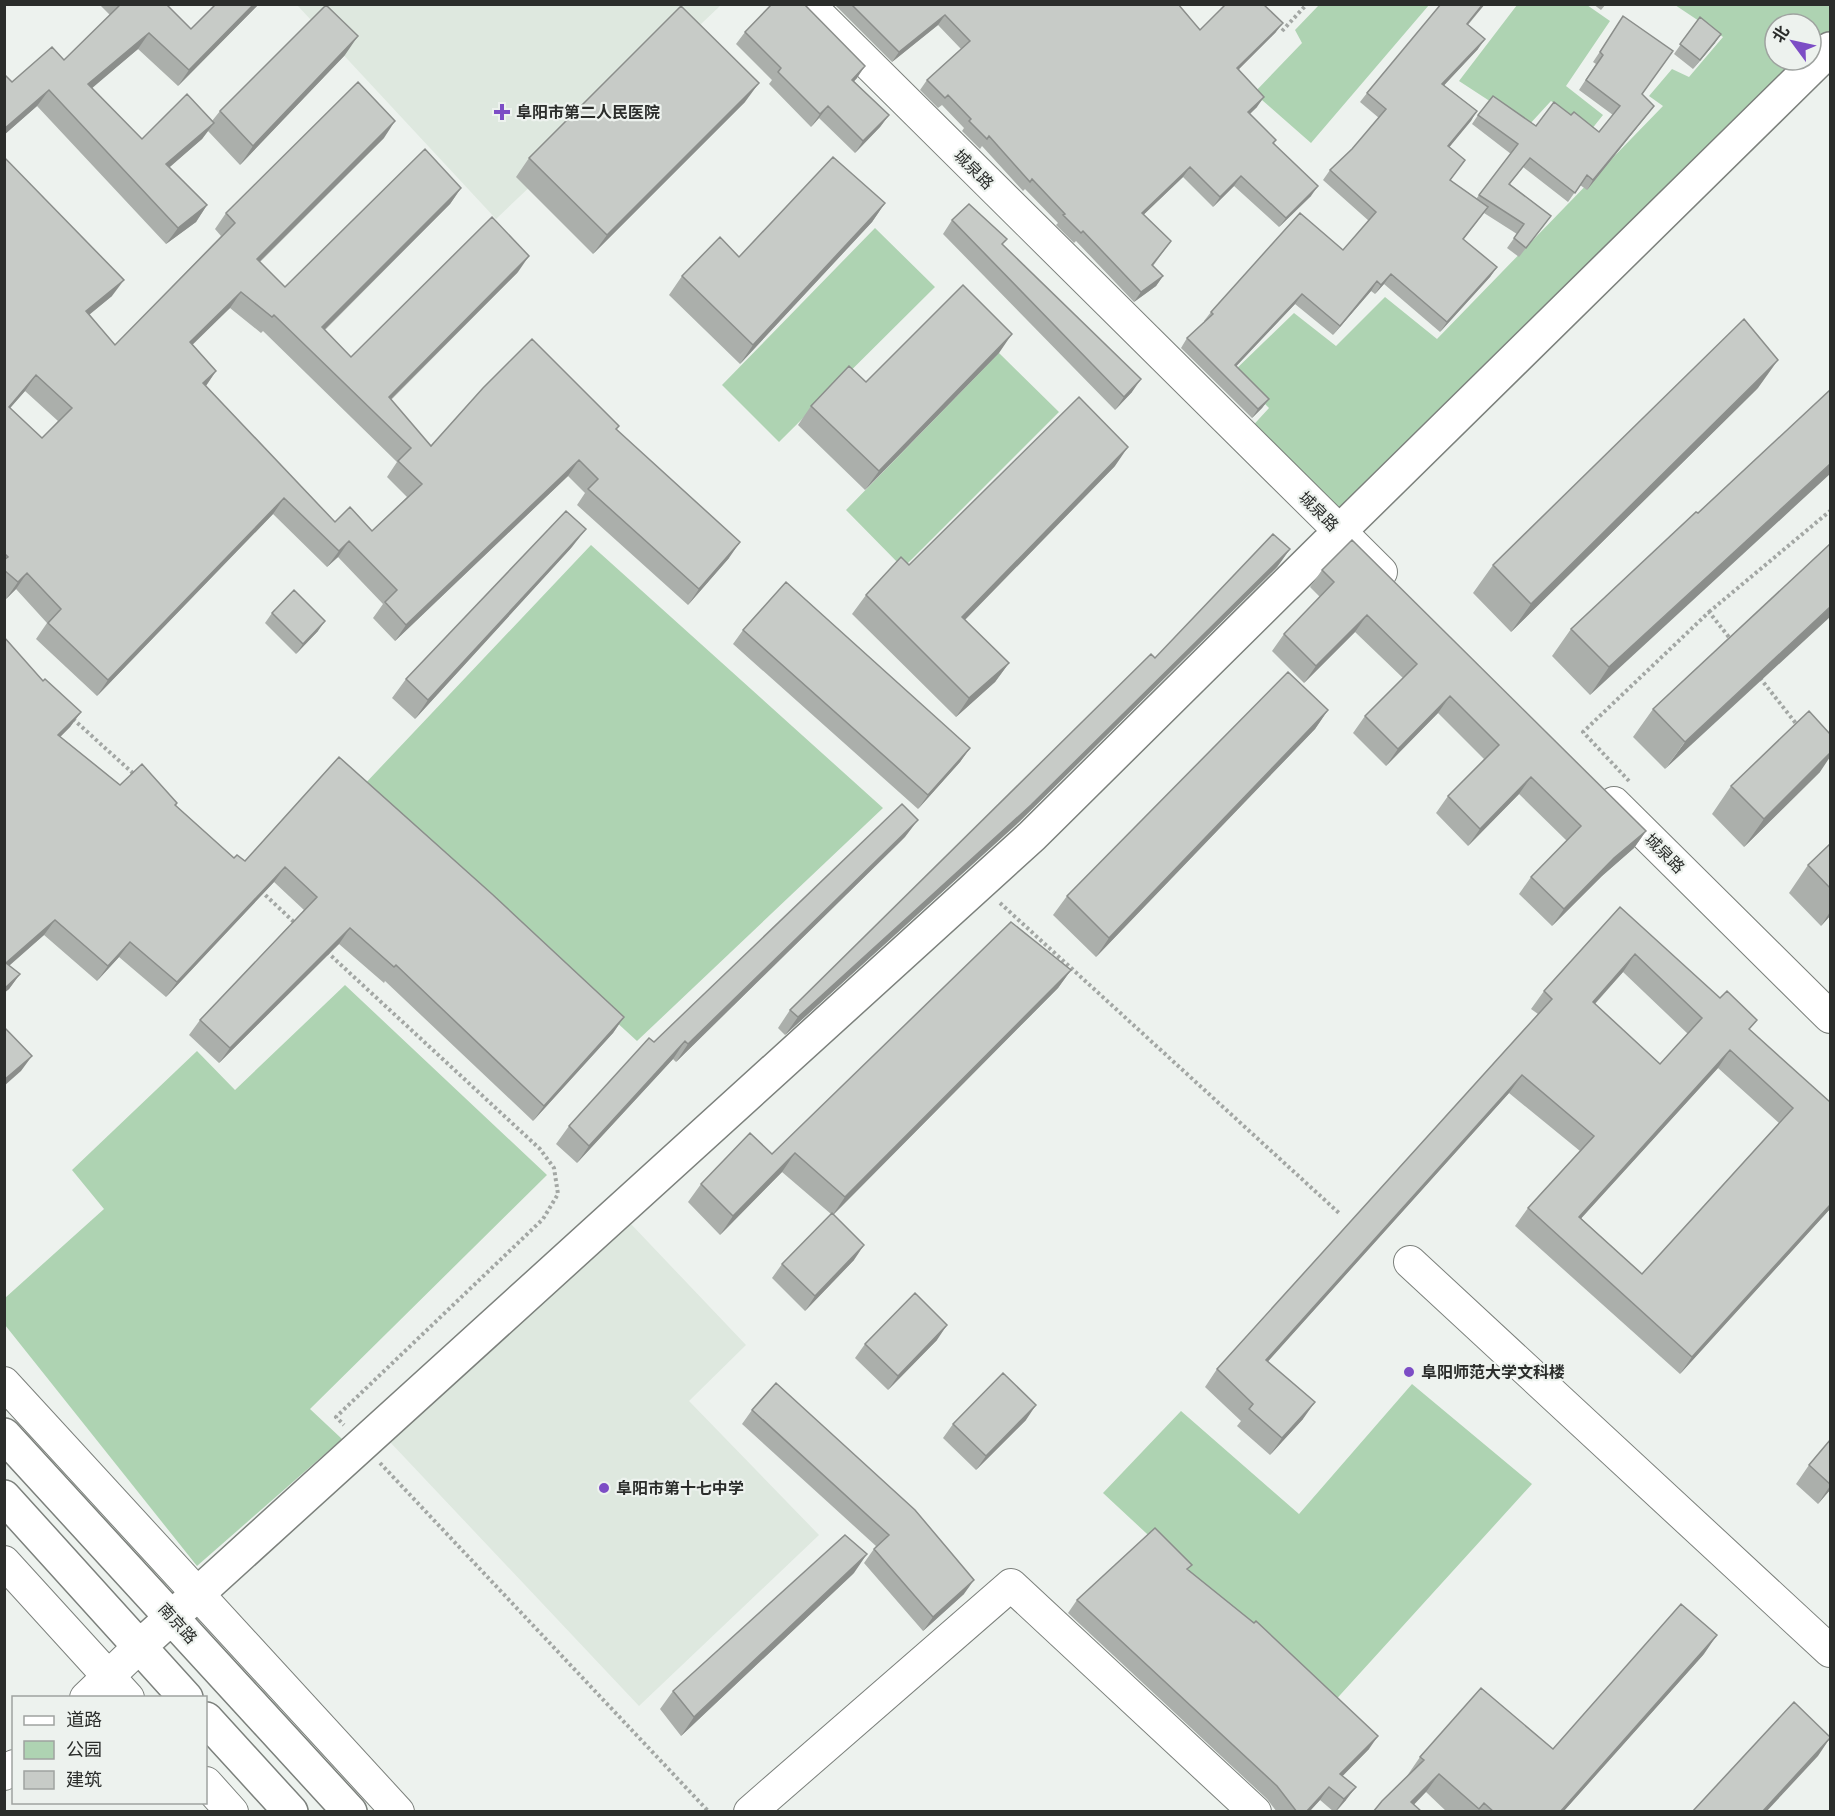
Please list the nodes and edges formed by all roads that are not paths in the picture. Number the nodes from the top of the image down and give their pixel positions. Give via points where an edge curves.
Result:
1 (808, 4) edge
2 (1830, 49) edge
3 (1351, 520) dead end
4 (1327, 544) dead end
5 (1404, 595) edge
6 (1592, 781) edge
7 (1830, 1017) edge
8 (1410, 1262) dead end
9 (4, 1383) edge
10 (4, 1435) edge
11 (4, 1497) edge
12 (4, 1562) edge
13 (198, 1592) junction
14 (172, 1616) junction
15 (139, 1647) junction
16 (1830, 1651) edge
17 (118, 1687) edge
18 (92, 1696) edge
19 (184, 1696) edge
20 (207, 1720) edge
21 (207, 1784) edge
22 (232, 1812) edge
23 (291, 1812) edge
24 (350, 1812) edge
25 (398, 1812) edge
26 (750, 1812) edge
27 (1256, 1812) edge

1 - 5 street, 城泉路
2 - 3 main road
4 - 13 main road via 1032,836
6 - 7 street, 城泉路
8 - 16 street
9 - 13 street
10 - 14 main road, 南京路
11 - 15 main road
12 - 17 street
13 - 14 main road
13 - 25 street
14 - 15 main road
14 - 24 main road, 南京路
15 - 17 street
15 - 19 main road
17 - 18 street
20 - 23 main road
21 - 22 street
26 - 27 street via 1011,1585

